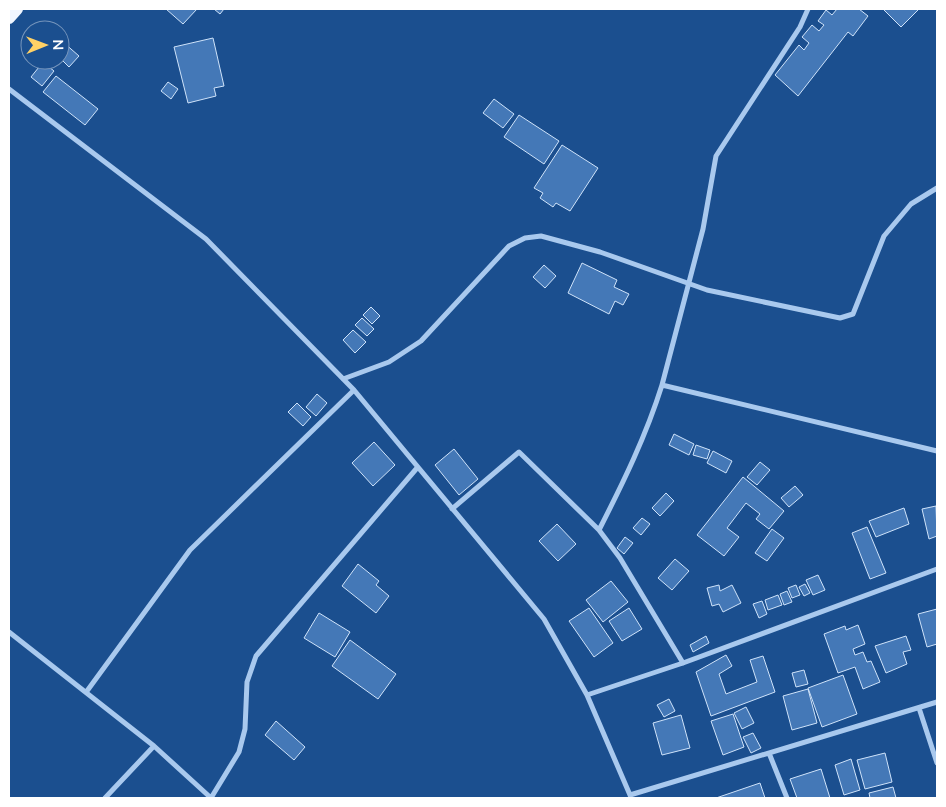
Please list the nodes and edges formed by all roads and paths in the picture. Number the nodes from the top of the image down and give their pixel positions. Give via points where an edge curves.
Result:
1 (17, 9) edge
2 (808, 9) edge
3 (9, 18) edge
4 (9, 89) edge
5 (937, 188) edge
6 (689, 285) junction
7 (343, 379) junction
8 (662, 385) junction
9 (354, 390) junction
10 (937, 451) edge
11 (418, 468) junction
12 (452, 509) junction
13 (599, 530) junction
14 (937, 569) edge
15 (9, 632) edge
16 (683, 663) junction
17 (87, 691) junction
18 (587, 695) junction
19 (937, 702) edge
20 (919, 708) junction
21 (154, 746) junction
22 (769, 753) junction
23 (937, 763) edge
24 (631, 797) edge
25 (105, 798) edge
26 (787, 798) edge

1 - 3 main road
2 - 6 street via 800,27 716,156 704,229
4 - 7 street via 206,239
5 - 6 street via 911,204 884,236 853,314 840,318
6 - 7 street via 584,248 542,236 525,238 509,246 421,340 389,362
6 - 8 street
7 - 9 street
8 - 10 street
8 - 13 street via 643,440
9 - 11 street
9 - 17 street via 190,550
11 - 12 street
11 - 21 street via 256,656 247,682 245,729 240,752 210,798
12 - 13 street via 519,452
12 - 18 street via 544,619
13 - 16 street via 620,558
14 - 16 street
15 - 17 street
16 - 18 street
17 - 21 street
18 - 24 street
19 - 20 street
20 - 22 street
20 - 23 street
21 - 25 street
22 - 24 street
22 - 26 street

